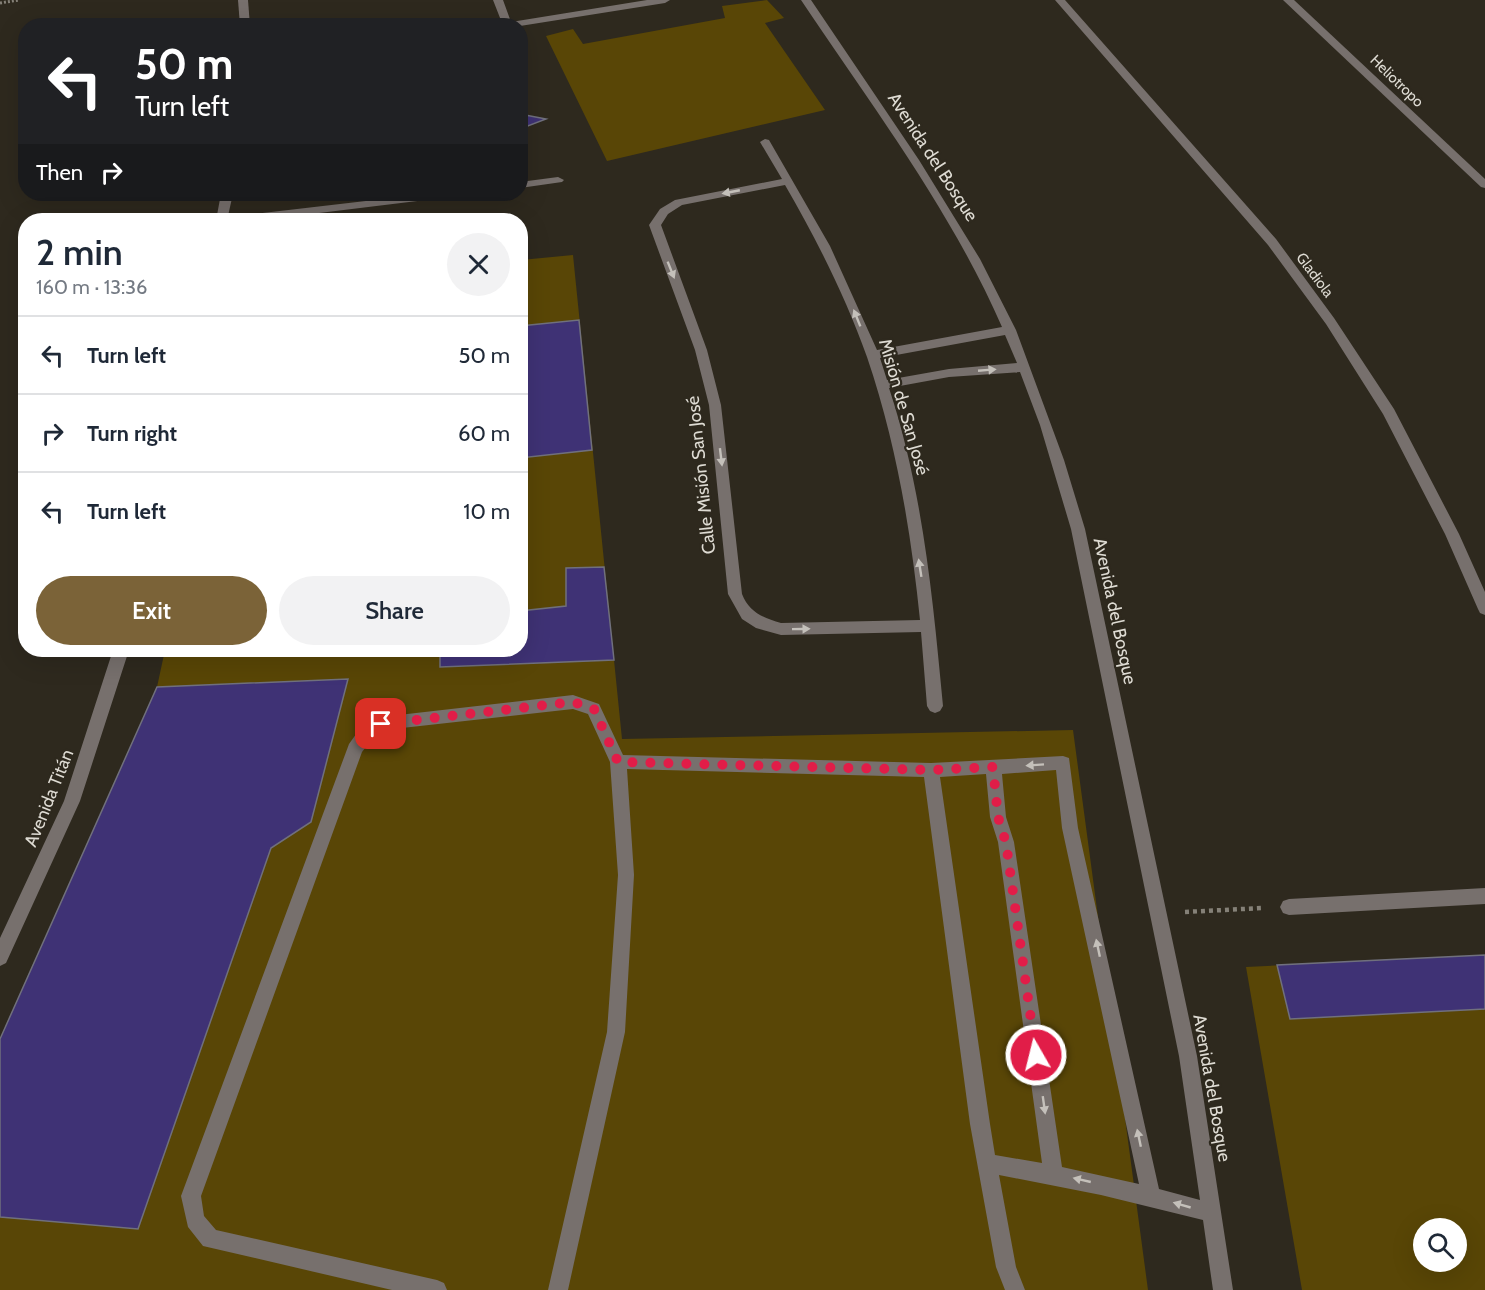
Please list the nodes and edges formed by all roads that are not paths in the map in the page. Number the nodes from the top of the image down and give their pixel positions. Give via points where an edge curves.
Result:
1 (243, 0) edge
2 (498, 0) edge
3 (664, 0) edge
4 (806, 0) edge
5 (1060, 0) edge
6 (1288, 0) edge
7 (244, 18) edge
8 (503, 18) edge
9 (528, 21) edge
10 (765, 142) dead end
11 (558, 180) dead end
12 (789, 181) junction
13 (528, 184) edge
14 (1485, 185) edge
15 (393, 201) edge
16 (294, 213) edge
17 (1010, 330) junction
18 (872, 355) junction
19 (1025, 367) junction
20 (882, 385) junction
21 (1485, 609) edge
22 (929, 626) junction
23 (119, 657) edge
24 (935, 706) dead end
25 (618, 762) junction
26 (993, 767) junction
27 (931, 770) junction
28 (1485, 896) edge
29 (1289, 907) road end
30 (0, 957) edge
31 (987, 1163) junction
32 (1053, 1174) junction
33 (1151, 1196) junction
34 (1213, 1214) junction
35 (437, 1290) edge
36 (558, 1290) edge
37 (1015, 1290) edge
38 (1223, 1290) edge

1 - 7 street
2 - 8 street
3 - 9 street
4 - 17 street, Avenida del Bosque via 938,199 975,260
5 - 21 street, Gladiola via 1272,243 1330,321 1389,412 1452,534
6 - 14 street, Heliotropo
10 - 12 street, Misión de San José
11 - 13 street
18 -> 12 street, Misión de San José via 846,292
12 -> 22 street, Calle Misión San José via 679,202 659,215 655,225 701,350 715,405 736,600 746,615 761,625 781,629
15 - 16 street
17 - 18 street
17 - 19 street, Avenida del Bosque
18 - 20 street, Misión de San José
20 -> 19 street via 949,373
19 - 34 street, Avenida del Bosque via 1056,450 1078,530 1188,1056
22 -> 20 street, Misión de San José via 901,458
22 - 24 street, Misión de San José
23 - 30 street, Avenida Titán via 72,801
25 - 27 street
25 - 35 street via 594,709 573,702 381,724 365,735 355,749 191,1196 195,1220 210,1239
25 - 36 street via 626,874 616,1032
26 - 27 street
26 -> 32 street
33 -> 26 street via 1070,828 1063,763
27 - 31 street
28 - 29 street
31 - 32 street
31 - 37 street via 1006,1267
33 -> 32 street
34 -> 33 street
34 - 38 street, Avenida del Bosque

